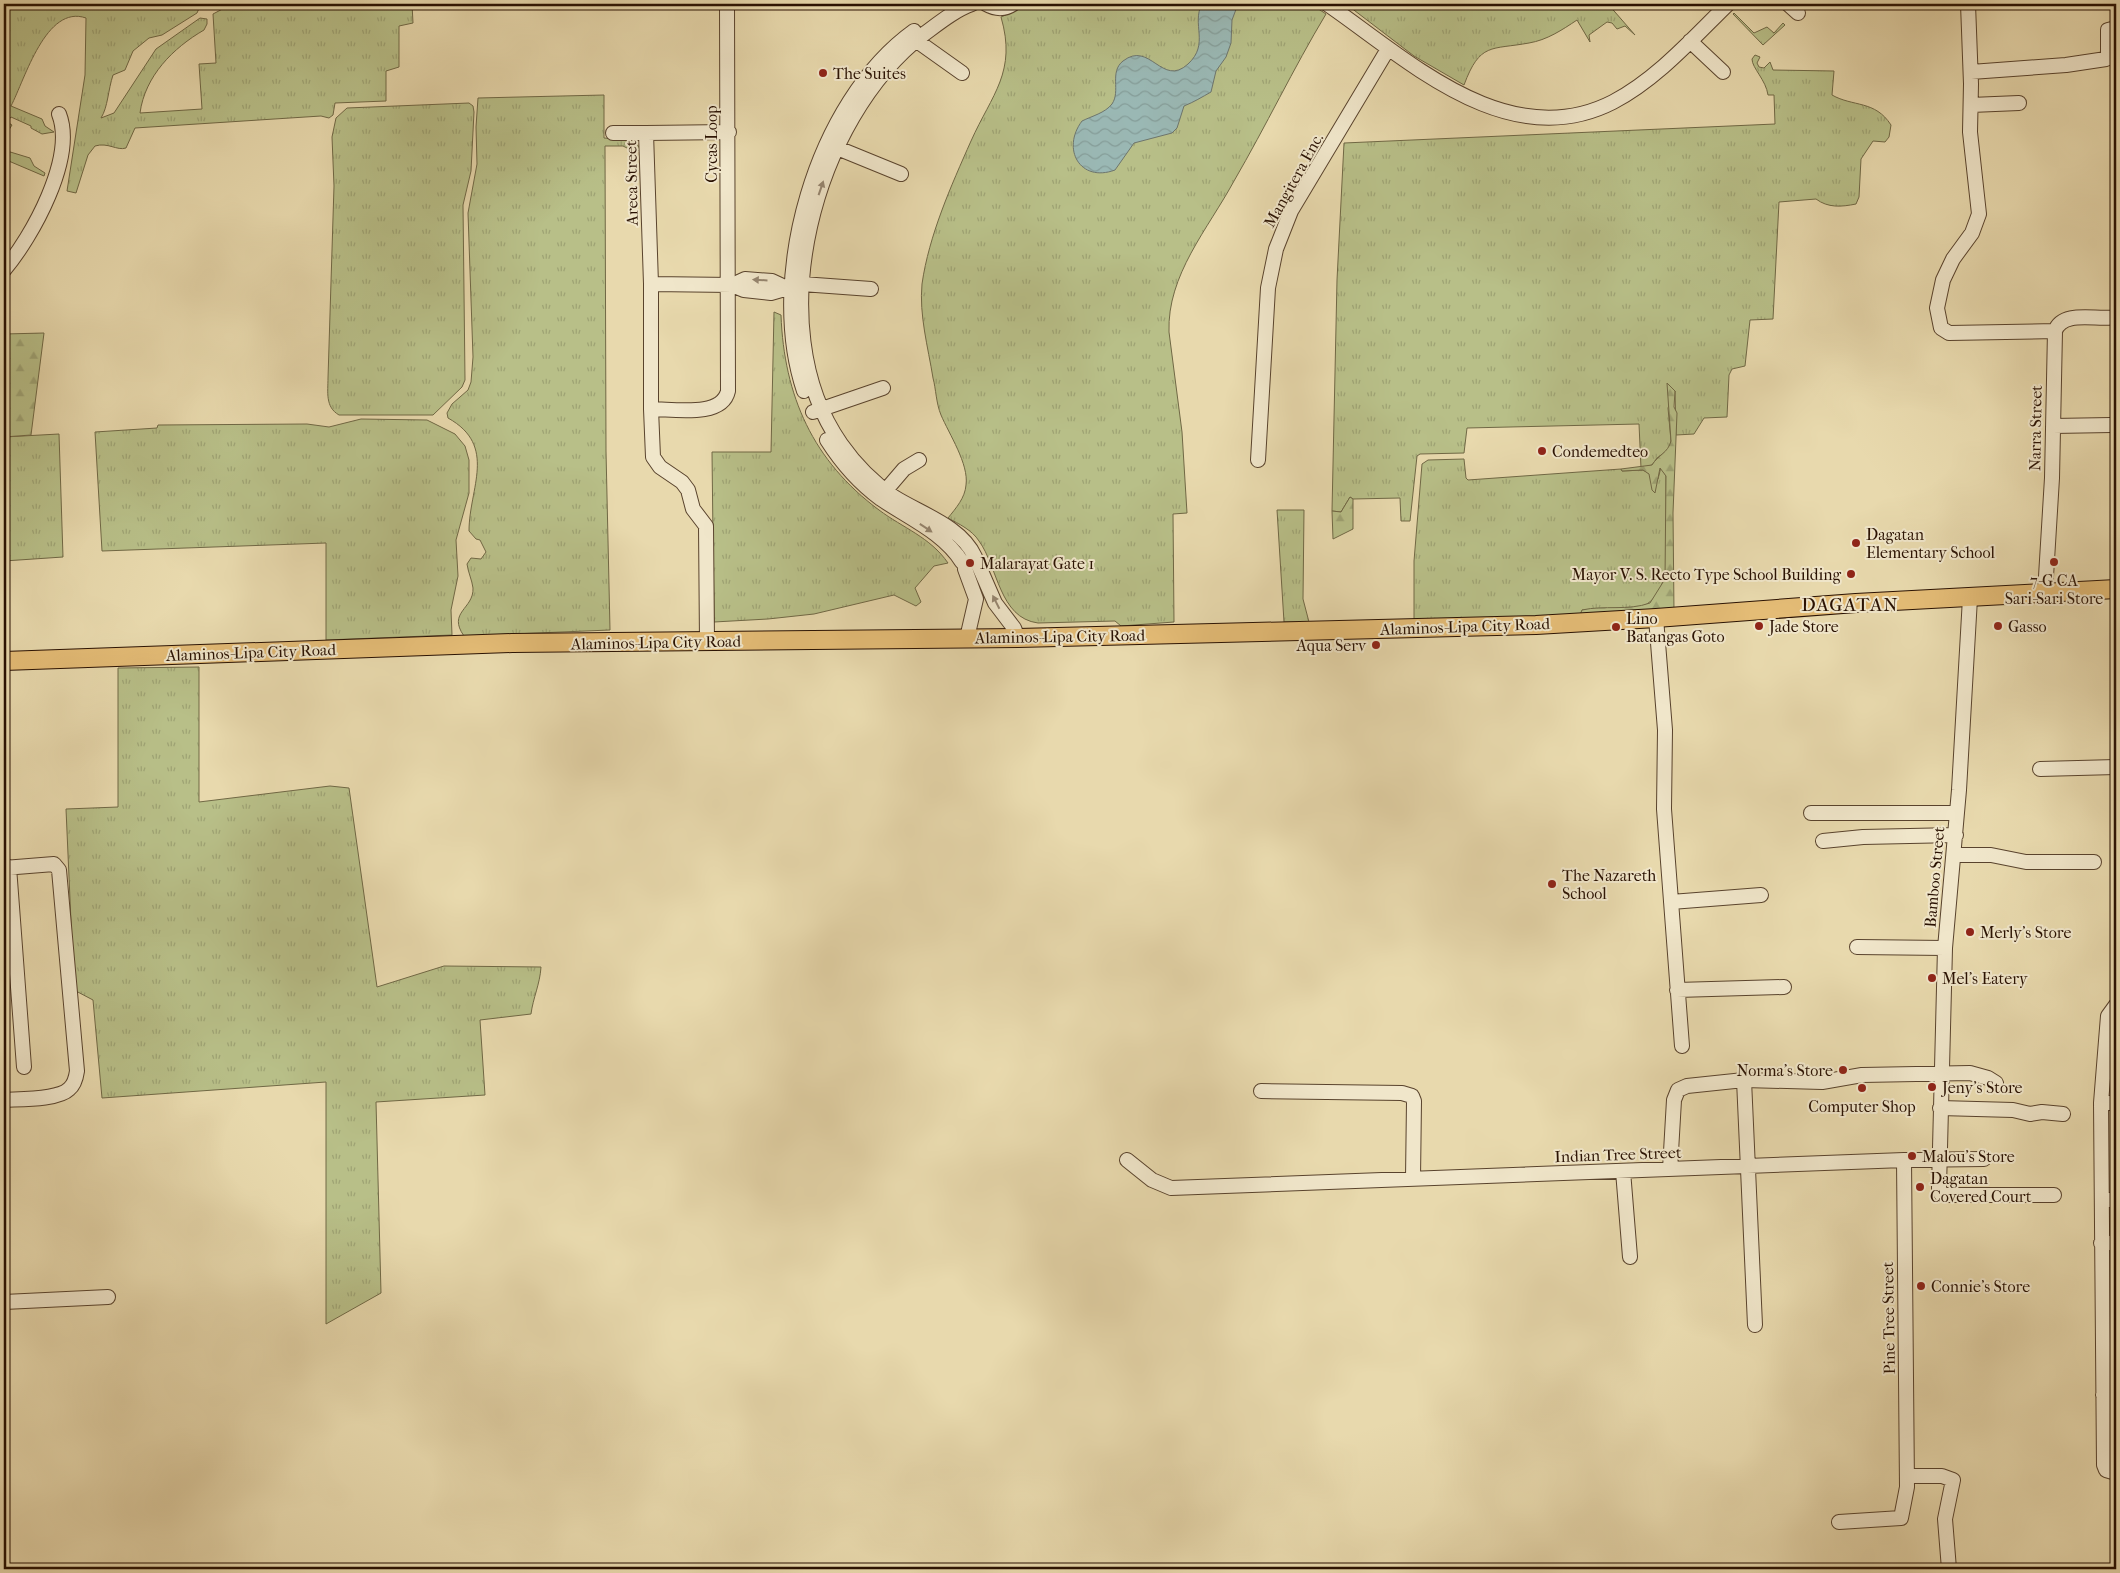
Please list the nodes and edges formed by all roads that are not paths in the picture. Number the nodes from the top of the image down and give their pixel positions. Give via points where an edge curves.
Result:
1 (727, 4) edge
2 (955, 4) edge
3 (972, 4) edge
4 (986, 4) edge
5 (1013, 4) edge
6 (1328, 4) edge
7 (1728, 4) edge
8 (1788, 4) edge
9 (1968, 4) edge
10 (1798, 13) dead end
11 (2116, 28) edge
12 (912, 38) junction
13 (1690, 41) junction
14 (1388, 49) junction
15 (1722, 72) dead end
16 (1971, 72) junction
17 (962, 73) dead end
18 (2019, 103) dead end
19 (1971, 105) junction
20 (59, 114) dead end
21 (729, 132) junction
22 (613, 133) dead end
23 (646, 133) junction
24 (831, 146) junction
25 (901, 174) dead end
26 (4, 270) edge
27 (651, 284) junction
28 (730, 285) junction
29 (794, 287) junction
30 (871, 288) dead end
31 (2116, 317) edge
32 (2055, 331) junction
33 (883, 388) dead end
34 (651, 410) junction
35 (816, 411) junction
36 (2111, 425) dead end
37 (2053, 426) junction
38 (919, 460) dead end
39 (1258, 460) dead end
40 (882, 494) junction
41 (972, 568) junction
42 (2116, 589) edge
43 (2044, 593) junction
44 (1970, 598) junction
45 (1656, 618) junction
46 (967, 638) junction
47 (1018, 638) junction
48 (707, 642) junction
49 (4, 661) edge
50 (2116, 767) edge
51 (2040, 769) dead end
52 (1811, 813) dead end
53 (1957, 813) junction
54 (1956, 835) junction
55 (1823, 841) dead end
56 (1954, 855) junction
57 (2094, 862) dead end
58 (6, 868) edge
59 (1760, 895) dead end
60 (1670, 902) junction
61 (1857, 947) dead end
62 (1945, 948) junction
63 (1784, 987) dead end
64 (1677, 990) junction
65 (2116, 1005) edge
66 (1682, 1046) dead end
67 (2110, 1059) edge
68 (24, 1067) dead end
69 (1940, 1075) junction
70 (1744, 1080) junction
71 (1996, 1083) dead end
72 (1261, 1091) dead end
73 (4, 1100) edge
74 (2101, 1103) junction
75 (2116, 1103) edge
76 (1940, 1108) junction
77 (2063, 1114) dead end
78 (2102, 1147) junction
79 (2116, 1147) edge
80 (1938, 1158) junction
81 (1984, 1159) dead end
82 (1127, 1160) dead end
83 (1904, 1160) junction
84 (1748, 1167) junction
85 (1670, 1169) junction
86 (1623, 1171) junction
87 (1413, 1178) junction
88 (2054, 1195) dead end
89 (2102, 1200) junction
90 (2116, 1200) edge
91 (2101, 1243) junction
92 (2116, 1243) edge
93 (1630, 1257) dead end
94 (108, 1297) dead end
95 (4, 1299) edge
96 (2116, 1308) edge
97 (2102, 1309) junction
98 (1755, 1325) dead end
99 (2116, 1349) edge
100 (2102, 1350) junction
101 (2110, 1395) edge
102 (2110, 1432) edge
103 (2116, 1473) edge
104 (1908, 1476) junction
105 (1839, 1522) dead end
106 (1948, 1569) edge

1 - 21 street, Cycas Loop
2 - 12 street
3 - 12 street
4 - 5 street via 995,8
6 - 14 street
7 - 13 street
8 - 10 street
9 - 16 street
11 - 16 street via 2108,30 2106,58 2066,65
12 - 17 street
12 - 24 street
13 - 14 street via 1631,91 1612,102 1578,114 1553,116 1511,113 1460,95
13 - 15 street
14 - 39 street, Mangitera Enc. via 1292,211 1276,249 1268,288
16 - 19 street
18 - 19 street
19 - 32 street via 1970,132 1979,214 1972,233 1953,259 1943,280 1937,308 1940,328 1949,333
20 - 26 street via 64,139 52,183 27,238
21 - 23 street, Areca Street
21 - 28 street, Cycas Loop
22 - 23 street
23 - 27 street, Areca Street
24 - 25 street
24 - 29 street
27 - 28 street
27 - 34 street, Areca Street
28 - 29 street via 745,280 772,281
28 - 34 street, Cycas Loop via 728,391 724,402 709,409
29 - 30 street
29 - 35 street
31 - 32 street via 2070,318 2060,323
32 - 37 street, Narra Street
33 - 35 street
34 - 48 street, Areca Street via 653,457 660,467 682,482 688,490 693,509 706,526
35 - 40 street
36 - 37 street
37 - 43 street, Narra Street
38 - 40 street via 904,469
40 - 41 street via 951,531 968,545
41 - 46 street via 976,607
47 -> 41 street
42 - 43 main road, Alaminos-Lipa City Road
43 - 44 main road, Alaminos-Lipa City Road
44 - 45 main road, Alaminos-Lipa City Road via 1856,602
44 - 53 street, Bamboo Street
45 - 47 main road, Alaminos-Lipa City Road via 1526,625
45 - 60 street via 1665,730 1664,808
46 - 47 main road, Alaminos-Lipa City Road
46 - 48 main road, Alaminos-Lipa City Road
48 - 49 main road, Alaminos-Lipa City Road via 512,644
50 - 51 street
52 - 53 street
53 - 54 street, Bamboo Street
54 - 55 street
54 - 56 street, Bamboo Street
56 - 57 street via 1991,855 2026,862
56 - 62 street, Bamboo Street
58 - 68 street
58 - 73 street via 44,863 54,864 59,870 77,1071 69,1090 59,1095
59 - 60 street
60 - 64 street
61 - 62 street
62 - 69 street, Bamboo Street
63 - 64 street
64 - 66 street
65 - 67 street via 2108,1016
67 - 74 street
69 - 70 street via 1862,1075 1812,1082
69 - 71 street via 1978,1075
69 - 76 street, Bamboo Street
70 - 84 street
70 - 85 street via 1687,1086 1678,1090 1674,1100
72 - 87 street via 1402,1092 1412,1096
74 - 75 street
74 - 78 street
76 - 77 street
76 - 80 street, Bamboo Street
78 - 79 street
78 - 89 street
80 - 81 street, Indian Tree Street
80 - 83 street, Indian Tree Street
80 - 88 street, Bamboo Street via 1941,1194
82 - 87 street, Indian Tree Street via 1152,1180 1170,1188
83 - 84 street, Indian Tree Street
83 - 104 street, Pine Tree Street
84 - 85 street, Indian Tree Street
84 - 98 street
85 - 86 street, Indian Tree Street
86 - 87 street, Indian Tree Street
86 - 93 street
89 - 90 street
89 - 91 street
91 - 92 street
91 - 97 street
94 - 95 street
96 - 97 street
97 - 100 street
99 - 100 street
100 - 101 street
101 - 102 street
102 - 103 street via 2104,1465 2106,1470
104 - 105 street, Pine Tree Street via 1901,1518
104 - 106 street via 1942,1476 1953,1480 1945,1519

